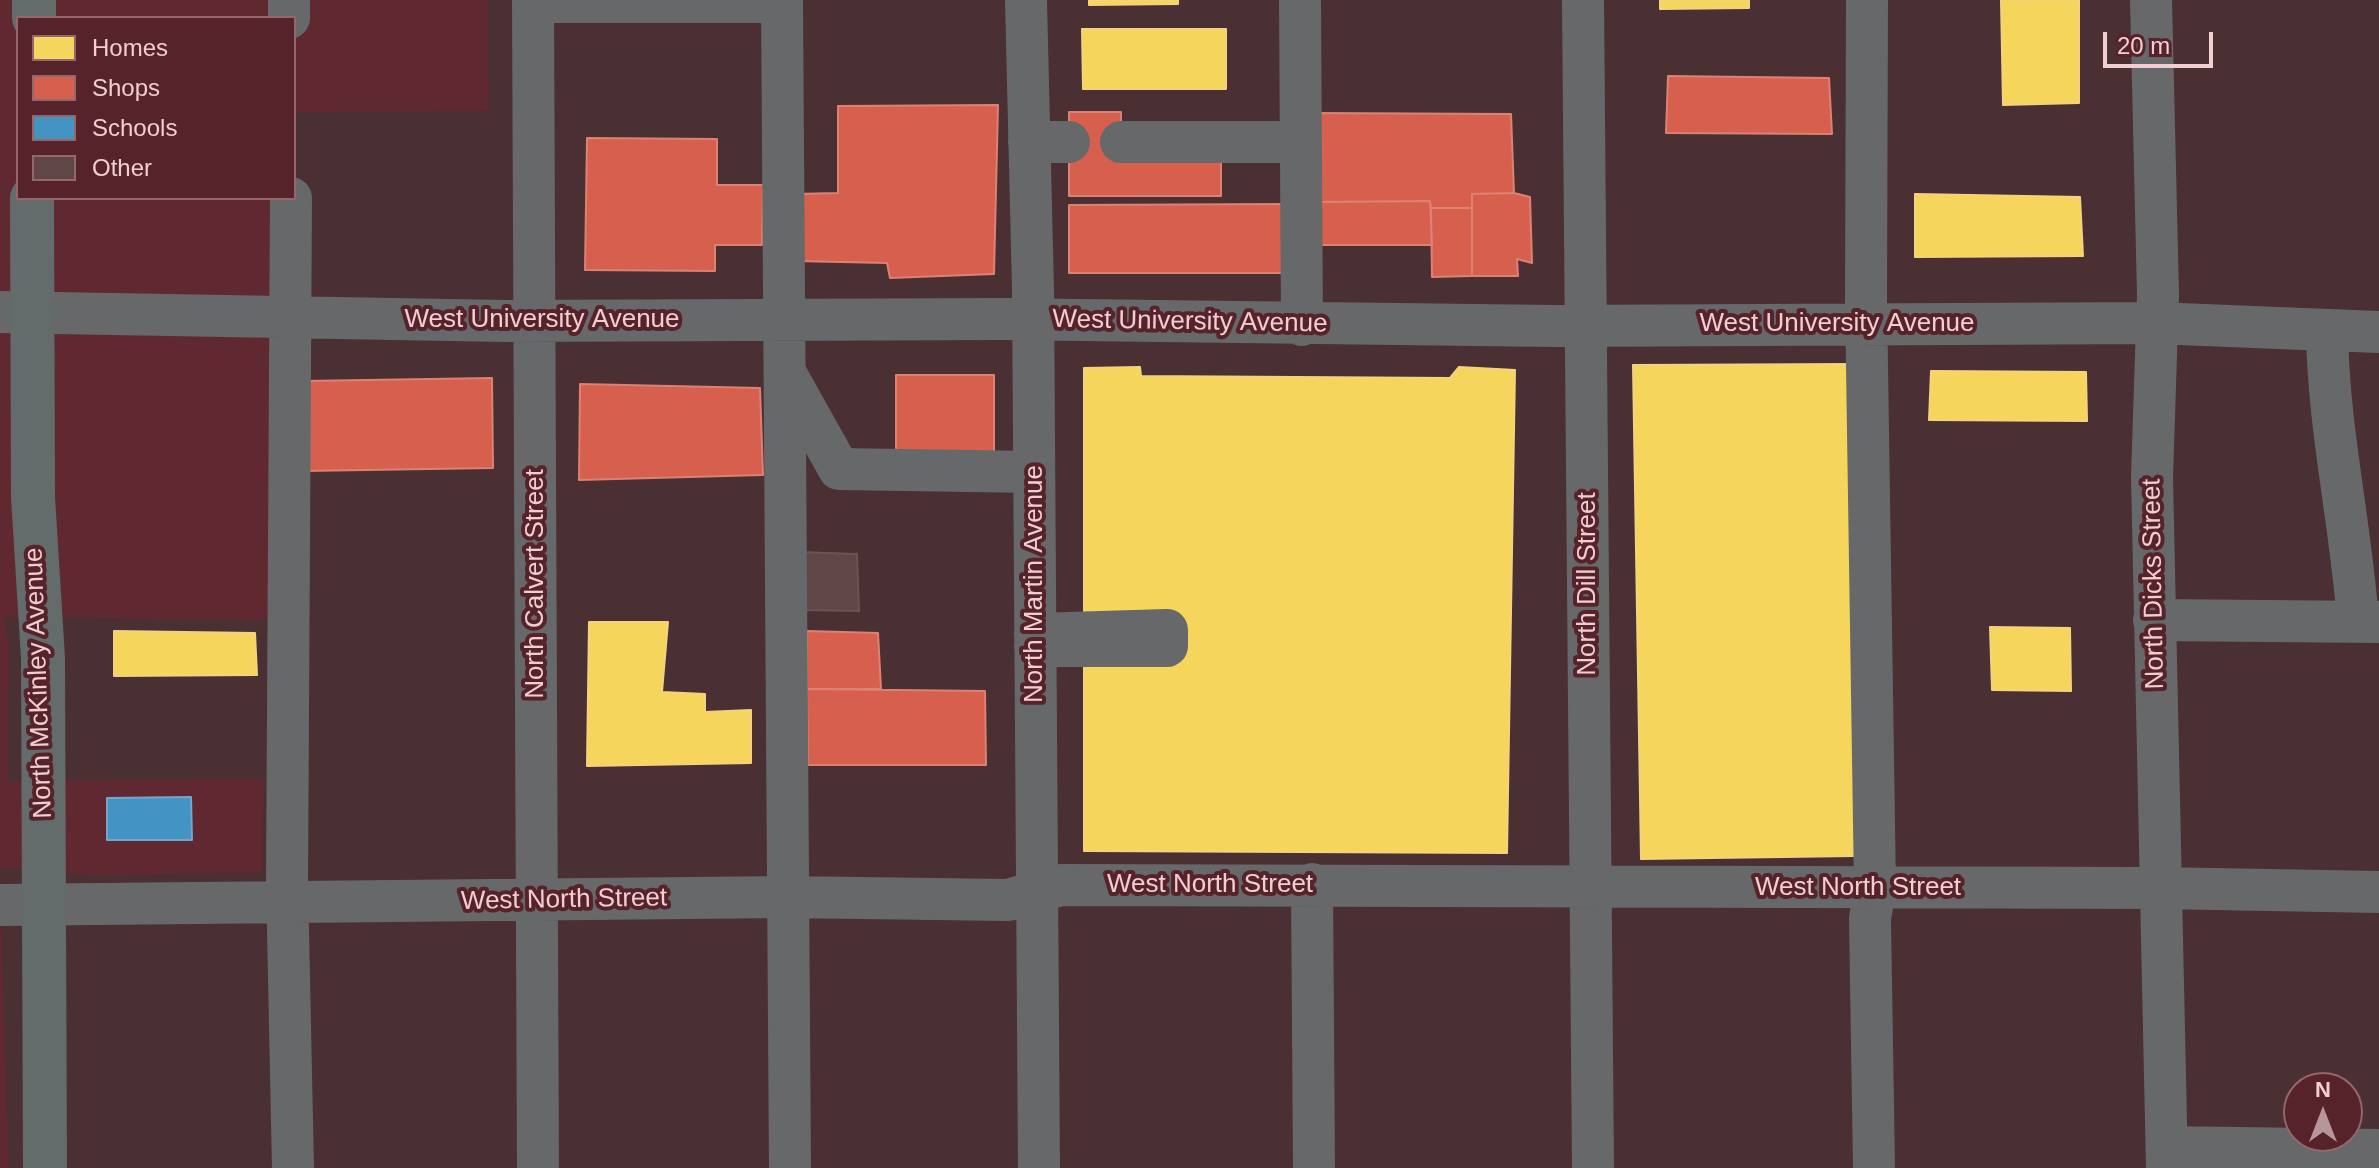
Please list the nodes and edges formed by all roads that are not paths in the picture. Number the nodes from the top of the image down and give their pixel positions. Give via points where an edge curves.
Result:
1 (1026, 0) edge
2 (1300, 0) edge
3 (1583, 0) edge
4 (1867, 0) edge
5 (2151, 0) edge
6 (533, 1) edge
7 (782, 1) edge
8 (1121, 142) dead end
9 (1301, 142) junction
10 (32, 200) edge
11 (291, 200) edge
12 (16, 312) edge
13 (290, 317) junction
14 (535, 320) junction
15 (1032, 320) junction
16 (783, 321) junction
17 (1867, 322) junction
18 (2154, 323) junction
19 (1302, 325) junction
20 (1587, 325) junction
21 (2327, 330) junction
22 (2379, 332) edge
23 (784, 372) junction
24 (1034, 472) junction
25 (2154, 620) junction
26 (2368, 622) edge
27 (1312, 884) junction
28 (1590, 888) junction
29 (1875, 888) junction
30 (2159, 888) junction
31 (1038, 891) junction
32 (2379, 892) edge
33 (787, 897) junction
34 (537, 901) junction
35 (43, 903) junction
36 (289, 904) junction
37 (0, 905) edge
38 (2379, 1150) edge
39 (2167, 1158) edge
40 (45, 1168) edge
41 (293, 1168) edge
42 (538, 1168) edge
43 (790, 1168) edge
44 (1039, 1168) edge
45 (1314, 1168) edge
46 (1593, 1168) edge
47 (1874, 1168) edge

1 - 15 street, North Martin Avenue via 1049,142
2 - 9 street
3 - 20 street, North Dill Street
4 - 17 street
5 - 18 street, North Dicks Street via 2158,295
6 - 7 street
6 - 14 street, North Calvert Street
7 - 16 street
8 - 9 street
9 - 19 street
10 - 12 main road, North McKinley Avenue
11 - 13 street
12 - 13 street, West University Avenue
12 - 35 main road, North McKinley Avenue via 43,658
13 - 14 street, West University Avenue
13 - 36 street
14 - 16 street, West University Avenue
14 - 34 street, North Calvert Street
15 - 16 street, West University Avenue
15 - 19 street, West University Avenue
15 - 24 street, North Martin Avenue
16 - 23 street
17 - 18 street, West University Avenue
17 - 20 street, West University Avenue
17 - 29 street
18 - 21 street, West University Avenue
18 - 25 street, North Dicks Street
19 - 20 street, West University Avenue
20 - 28 street, North Dill Street
21 - 22 street, West University Avenue
21 - 26 street via 2328,375 2354,561
23 - 24 street via 839,469
23 - 33 street
24 - 31 street, North Martin Avenue
25 - 26 street
25 - 30 street, North Dicks Street
27 - 28 street, West North Street
27 - 31 street, West North Street via 1061,885
27 - 45 street
28 - 29 street, West North Street
28 - 46 street, North Dill Street
29 - 30 street, West North Street
29 - 47 street via 1870,919
30 - 32 street, West North Street
30 - 39 street, North Dicks Street
31 - 33 street, West North Street via 1008,900
31 - 44 street, North Martin Avenue
33 - 34 street, West North Street
33 - 43 street
34 - 36 street, West North Street
34 - 42 street, North Calvert Street
35 - 36 street, West North Street
35 - 37 street, West North Street
35 - 40 main road, North McKinley Avenue
36 - 41 street
38 - 39 street

